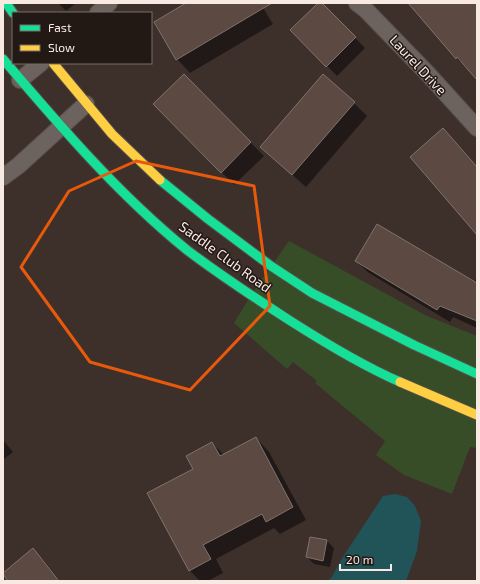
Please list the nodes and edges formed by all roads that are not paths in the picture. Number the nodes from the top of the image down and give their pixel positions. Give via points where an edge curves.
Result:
1 (6, 3) edge
2 (109, 3) edge
3 (357, 3) edge
4 (13, 12) edge
5 (99, 12) edge
6 (3, 59) edge
7 (40, 64) edge
8 (54, 64) edge
9 (20, 80) junction
10 (86, 104) junction
11 (61, 127) junction
12 (477, 128) edge
13 (3, 177) edge
14 (477, 374) edge
15 (477, 415) edge

1 - 4 street
2 - 5 street
3 - 12 street, Laurel Drive via 421,66
6 - 9 street, Saddle Club Road
7 - 9 street
8 - 10 street, Saddle Club Road
9 - 11 street, Saddle Club Road
10 - 11 street
10 - 14 street, Saddle Club Road via 152,173 271,266 312,293
11 - 13 street
11 - 15 street, Saddle Club Road via 144,212 188,250 243,290 312,335 377,372

